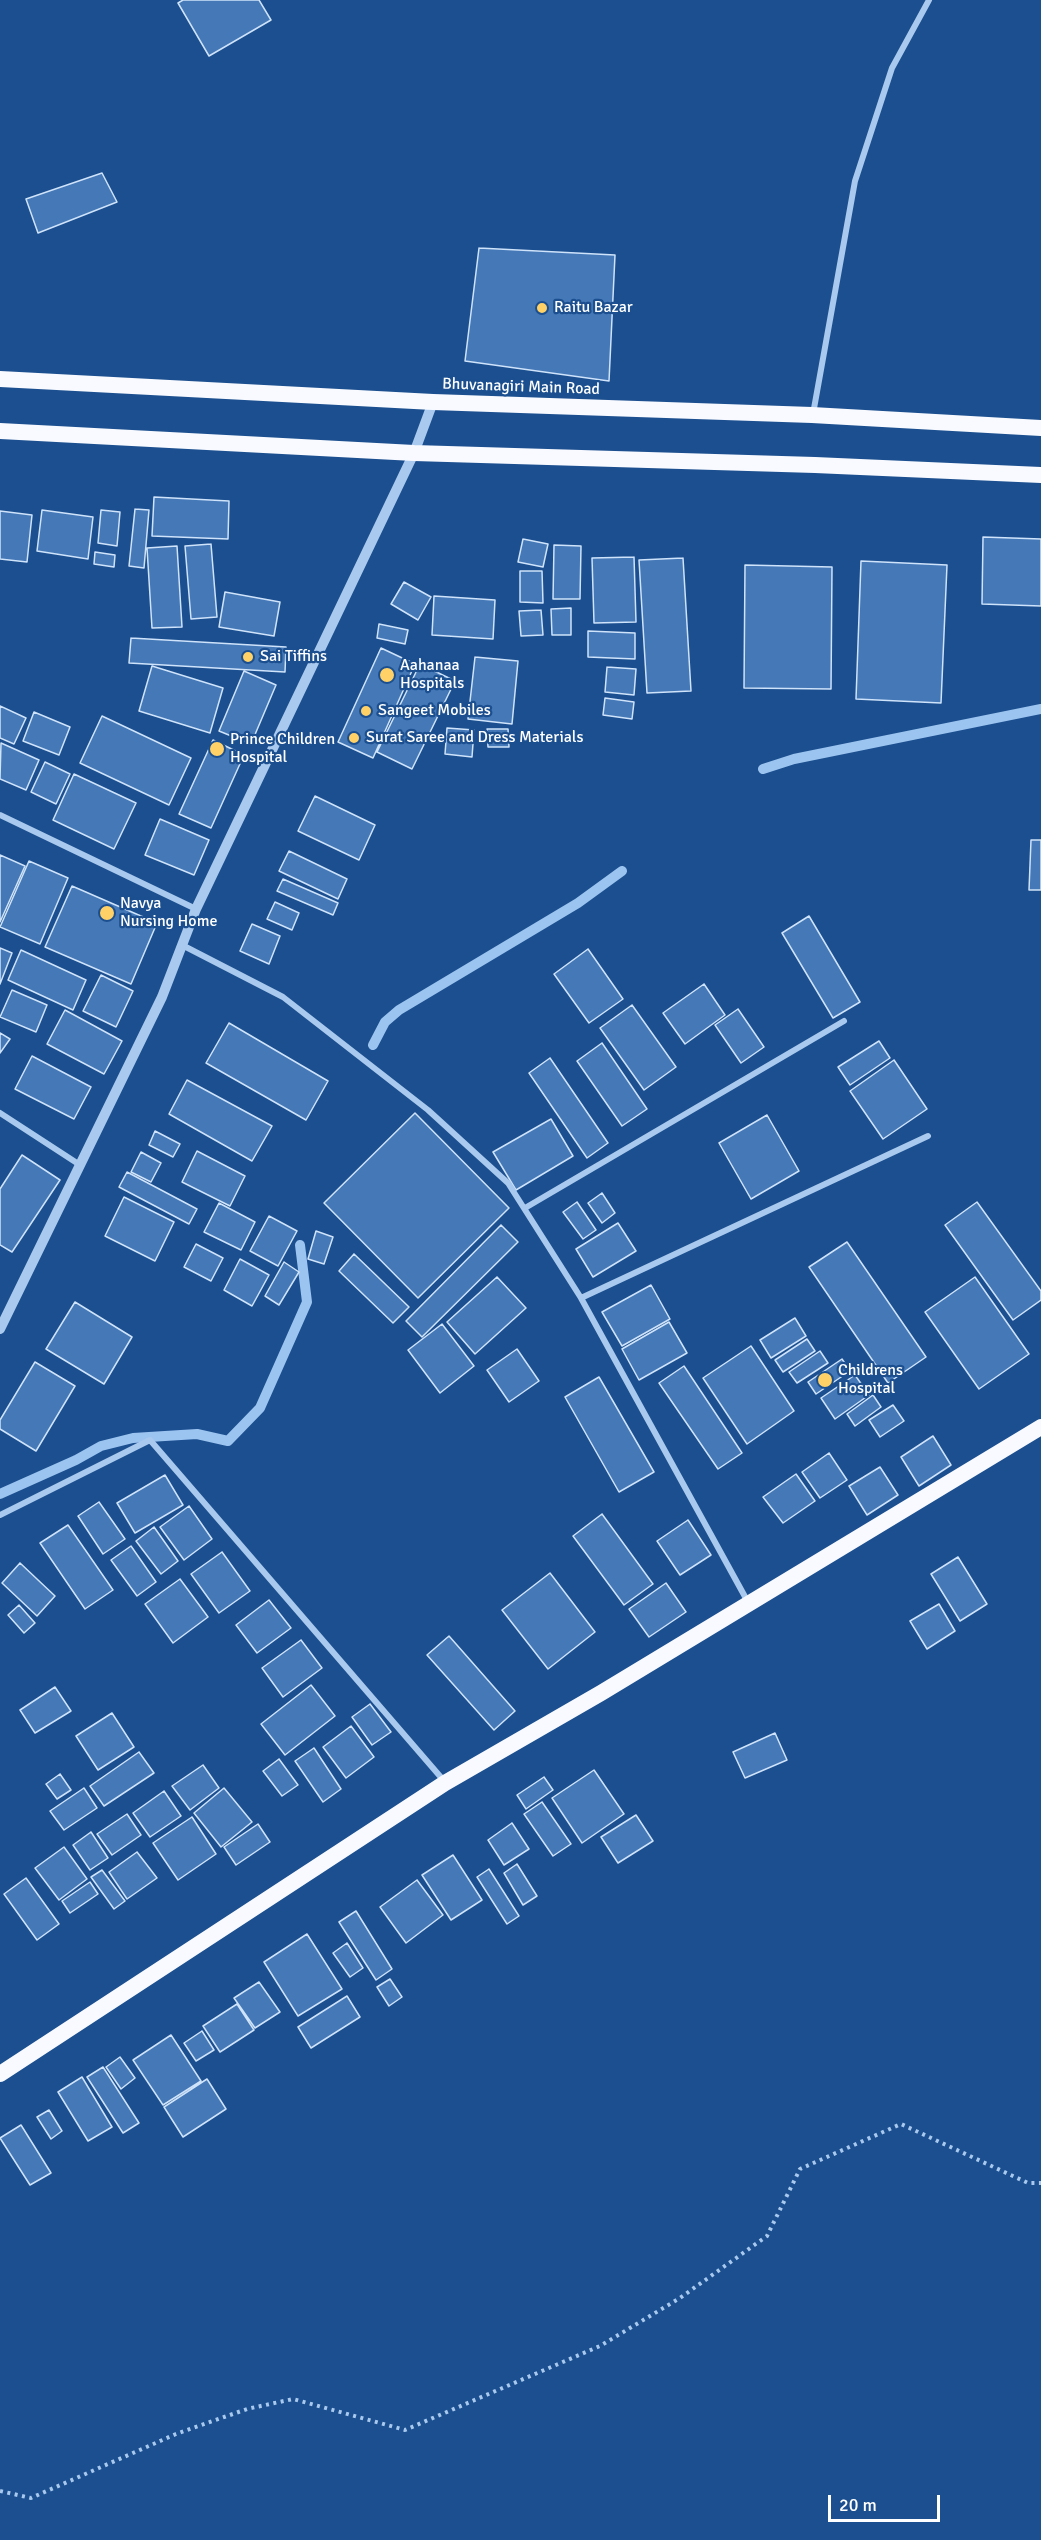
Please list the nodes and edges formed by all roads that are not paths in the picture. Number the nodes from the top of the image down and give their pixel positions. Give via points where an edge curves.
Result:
1 (928, 0) edge
2 (0, 379) edge
3 (433, 402) junction
4 (812, 415) junction
5 (1041, 428) edge
6 (0, 431) edge
7 (414, 453) junction
8 (1041, 475) edge
9 (0, 815) edge
10 (196, 909) junction
11 (182, 945) junction
12 (844, 1021) dead end
13 (0, 1113) edge
14 (928, 1136) dead end
15 (80, 1165) junction
16 (525, 1208) junction
17 (581, 1298) junction
18 (0, 1329) edge
19 (1041, 1427) edge
20 (0, 1515) edge
21 (749, 1604) junction
22 (445, 1783) junction
23 (0, 2074) edge

1 - 4 street via 892,68 855,181
2 - 3 highway, Bhuvanagiri Main Road
3 - 4 highway, Bhuvanagiri Main Road
3 - 7 street
4 - 5 highway, Bhuvanagiri Main Road
6 - 7 highway
7 - 8 highway
7 - 10 street
9 - 10 street
10 - 11 street
11 - 15 street via 162,997
11 - 16 street via 284,998 428,1110 508,1183
12 - 16 street
13 - 15 street
14 - 17 street
15 - 18 street
16 - 17 street
17 - 21 street
19 - 21 highway
20 - 22 street via 150,1440
21 - 22 highway
22 - 23 highway

